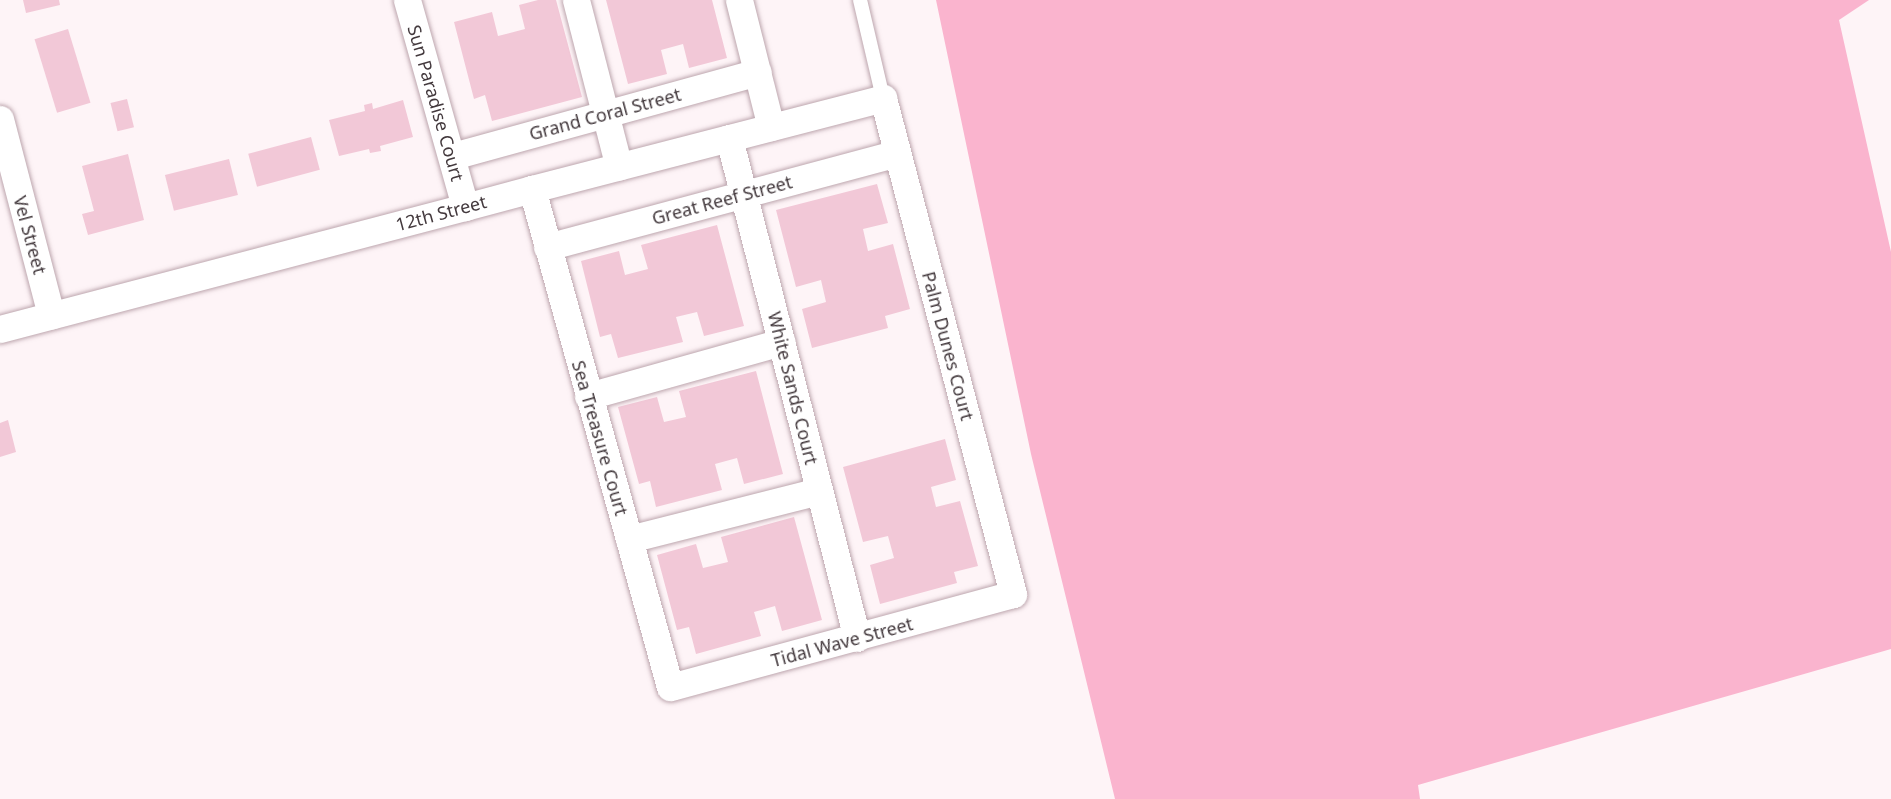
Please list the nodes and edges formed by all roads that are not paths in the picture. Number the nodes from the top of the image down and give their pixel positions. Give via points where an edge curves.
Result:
1 (407, 0) edge
2 (576, 0) edge
3 (739, 0) edge
4 (860, 0) edge
5 (758, 72) junction
6 (883, 98) junction
7 (605, 114) junction
8 (0, 119) edge
9 (771, 127) junction
10 (729, 138) junction
11 (897, 153) junction
12 (453, 156) junction
13 (619, 167) junction
14 (532, 189) junction
15 (745, 195) junction
16 (465, 207) junction
17 (547, 247) junction
18 (51, 315) junction
19 (0, 329) edge
20 (782, 342) junction
21 (588, 396) junction
22 (819, 491) junction
23 (629, 539) junction
24 (1013, 594) joint
25 (857, 638) junction
26 (670, 687) joint

1 - 12 street, Sun Paradise Court
2 - 7 street
3 - 5 street
4 - 6 lane
5 - 7 street, Grand Coral Street
5 - 9 street
6 - 9 street, 12th Street
6 - 11 street, Palm Dunes Court
7 - 12 street, Grand Coral Street
7 - 13 street
8 - 18 street, Vel Street
9 - 10 street, 12th Street
10 - 13 street, 12th Street
10 - 15 street, White Sands Court
11 - 15 street, Great Reef Street
11 - 24 street, Palm Dunes Court
12 - 16 street, Sun Paradise Court
13 - 14 street, 12th Street
14 - 16 street, 12th Street
14 - 17 street, Sea Treasure Court
15 - 17 street, Great Reef Street
15 - 20 street, White Sands Court
16 - 18 street, 12th Street
17 - 21 street, Sea Treasure Court
18 - 19 street, 12th Street
20 - 21 street
20 - 22 street, White Sands Court
21 - 23 street, Sea Treasure Court
22 - 23 street
22 - 25 street, White Sands Court
23 - 26 street, Sea Treasure Court
24 - 25 street, Tidal Wave Street
25 - 26 street, Tidal Wave Street

